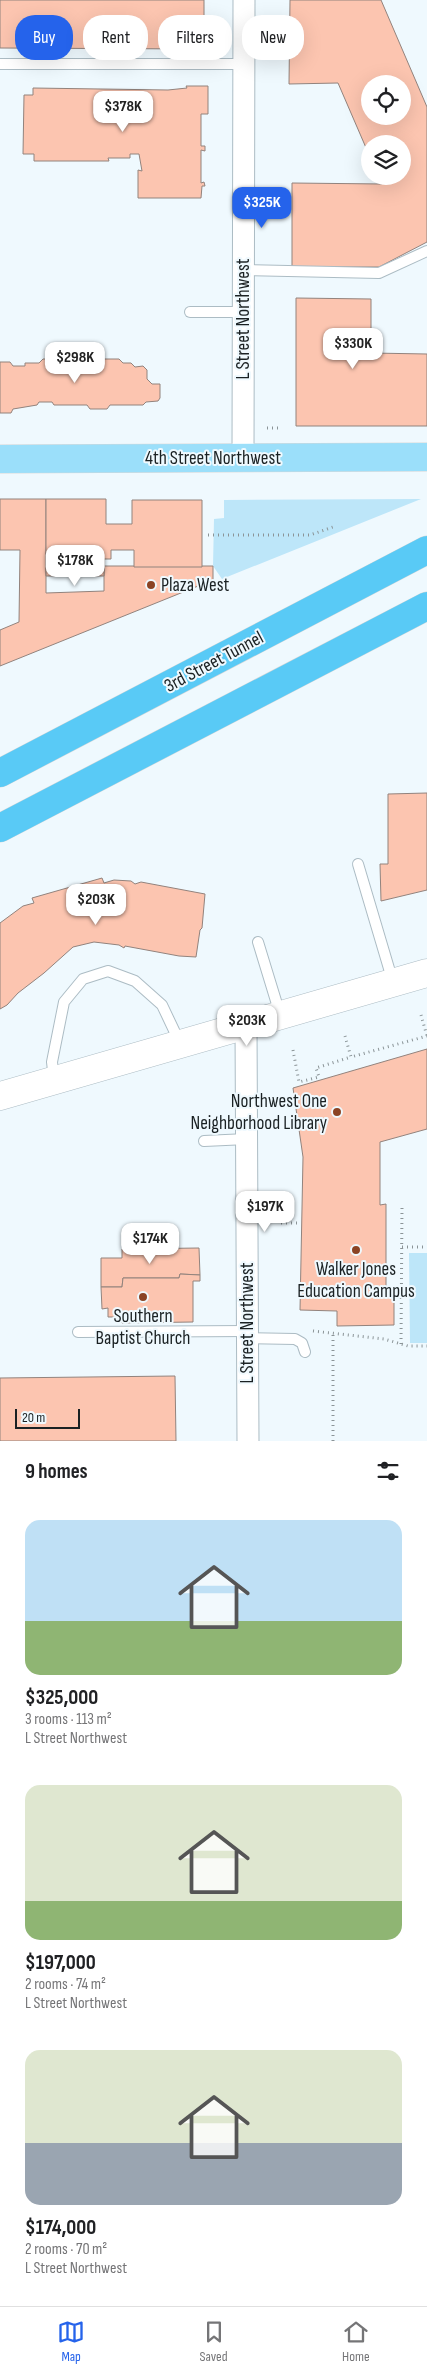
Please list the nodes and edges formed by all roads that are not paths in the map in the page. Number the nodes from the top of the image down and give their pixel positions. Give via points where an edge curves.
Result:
1 (244, 0) edge
2 (0, 64) edge
3 (244, 64) junction
4 (427, 251) edge
5 (243, 270) junction
6 (190, 312) dead end
7 (243, 312) junction
8 (243, 457) junction
9 (427, 458) edge
10 (0, 459) edge
11 (427, 550) edge
12 (427, 606) edge
13 (0, 773) edge
14 (0, 828) edge
15 (358, 864) dead end
16 (258, 942) dead end
17 (427, 973) edge
18 (393, 982) junction
19 (281, 1015) junction
20 (246, 1025) junction
21 (181, 1044) junction
22 (55, 1080) junction
23 (0, 1096) edge
24 (246, 1139) junction
25 (204, 1141) dead end
26 (78, 1332) dead end
27 (247, 1335) junction
28 (305, 1352) dead end
29 (248, 1441) edge

1 - 3 street, L Street Northwest
2 - 3 lane
3 - 5 street, L Street Northwest
4 - 5 lane via 379,273
5 - 7 street, L Street Northwest
6 - 7 lane
7 - 8 street, L Street Northwest
8 - 9 main road, 4th Street Northwest
8 - 10 main road, 4th Street Northwest
11 - 13 highway, 3rd Street Tunnel
12 - 14 highway
15 - 18 lane
16 - 19 lane
17 - 18 main road
18 - 19 main road
19 - 20 main road
20 - 21 main road
20 - 24 street, L Street Northwest
21 - 22 main road
21 - 22 lane via 162,1005 135,981 108,971 83,979 64,1002 52,1062
22 - 23 main road
24 - 25 lane
24 - 27 street, L Street Northwest
26 - 27 lane
27 - 28 lane via 295,1339 302,1343
27 - 29 street, L Street Northwest

